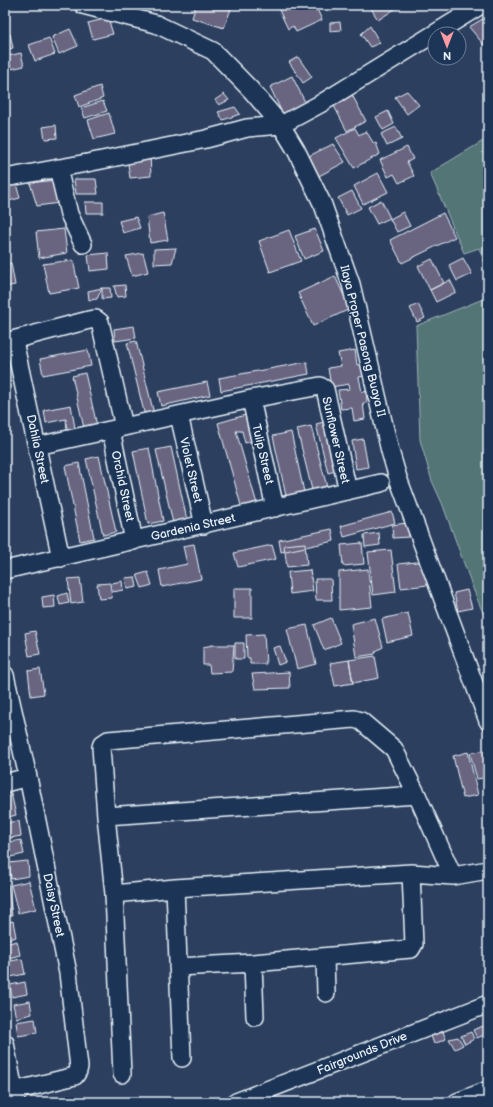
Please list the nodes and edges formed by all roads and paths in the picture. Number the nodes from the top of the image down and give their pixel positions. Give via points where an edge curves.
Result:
1 (83, 5) edge
2 (481, 5) edge
3 (281, 125) junction
4 (58, 168) junction
5 (5, 178) edge
6 (83, 244) dead end
7 (9, 342) edge
8 (251, 400) junction
9 (179, 415) junction
10 (117, 429) junction
11 (37, 446) junction
12 (381, 484) dead end
13 (348, 491) junction
14 (275, 508) junction
15 (204, 525) junction
16 (134, 541) junction
17 (61, 558) junction
18 (5, 570) edge
19 (5, 675) edge
20 (488, 721) edge
21 (28, 777) junction
22 (5, 783) edge
23 (417, 795) junction
24 (106, 816) junction
25 (488, 870) edge
26 (411, 873) junction
27 (453, 876) junction
28 (175, 888) junction
29 (114, 894) junction
30 (325, 957) junction
31 (254, 963) junction
32 (178, 967) junction
33 (326, 994) dead end
34 (488, 1004) edge
35 (255, 1017) dead end
36 (5, 1043) edge
37 (182, 1058) dead end
38 (122, 1074) dead end
39 (488, 1090) edge
40 (15, 1096) edge
41 (236, 1102) edge
42 (457, 1102) edge

1 - 3 street, Ilaya Proper Pasong Buaya II via 156,24 212,51
2 - 3 street via 320,104
3 - 4 street via 247,128 206,139
3 - 20 street, Ilaya Proper Pasong Buaya II via 323,205 348,277 398,478
4 - 5 street
4 - 6 street via 69,214
7 - 10 street, Orchid Street via 89,320 96,319 100,322
7 - 11 street, Dahlia Street
8 - 9 street
8 - 13 street, Sunflower Street via 313,387 320,386 325,389
8 - 14 street, Tulip Street
9 - 10 street
9 - 15 street, Violet Street
10 - 11 street
10 - 16 street, Orchid Street
11 - 17 street, Dahlia Street
12 - 13 street, Gardenia Street
13 - 14 street, Gardenia Street
14 - 15 street, Gardenia Street
15 - 16 street, Gardenia Street
16 - 17 street, Gardenia Street
17 - 18 street, Gardenia Street
19 - 21 street, Daisy Street
21 - 22 street
21 - 40 street, Daisy Street via 68,973 79,1067 75,1076
23 - 24 street
23 - 24 street via 394,749 361,721 354,719 108,740 101,747
23 - 27 street
24 - 29 street
25 - 27 street
26 - 27 street
26 - 28 street
26 - 30 street via 414,944 412,949
28 - 29 street
28 - 32 street
29 - 38 street
30 - 31 street
30 - 33 street
31 - 32 street
31 - 35 street
32 - 37 street
34 - 41 street, Fairgrounds Drive
36 - 40 street
39 - 42 street

